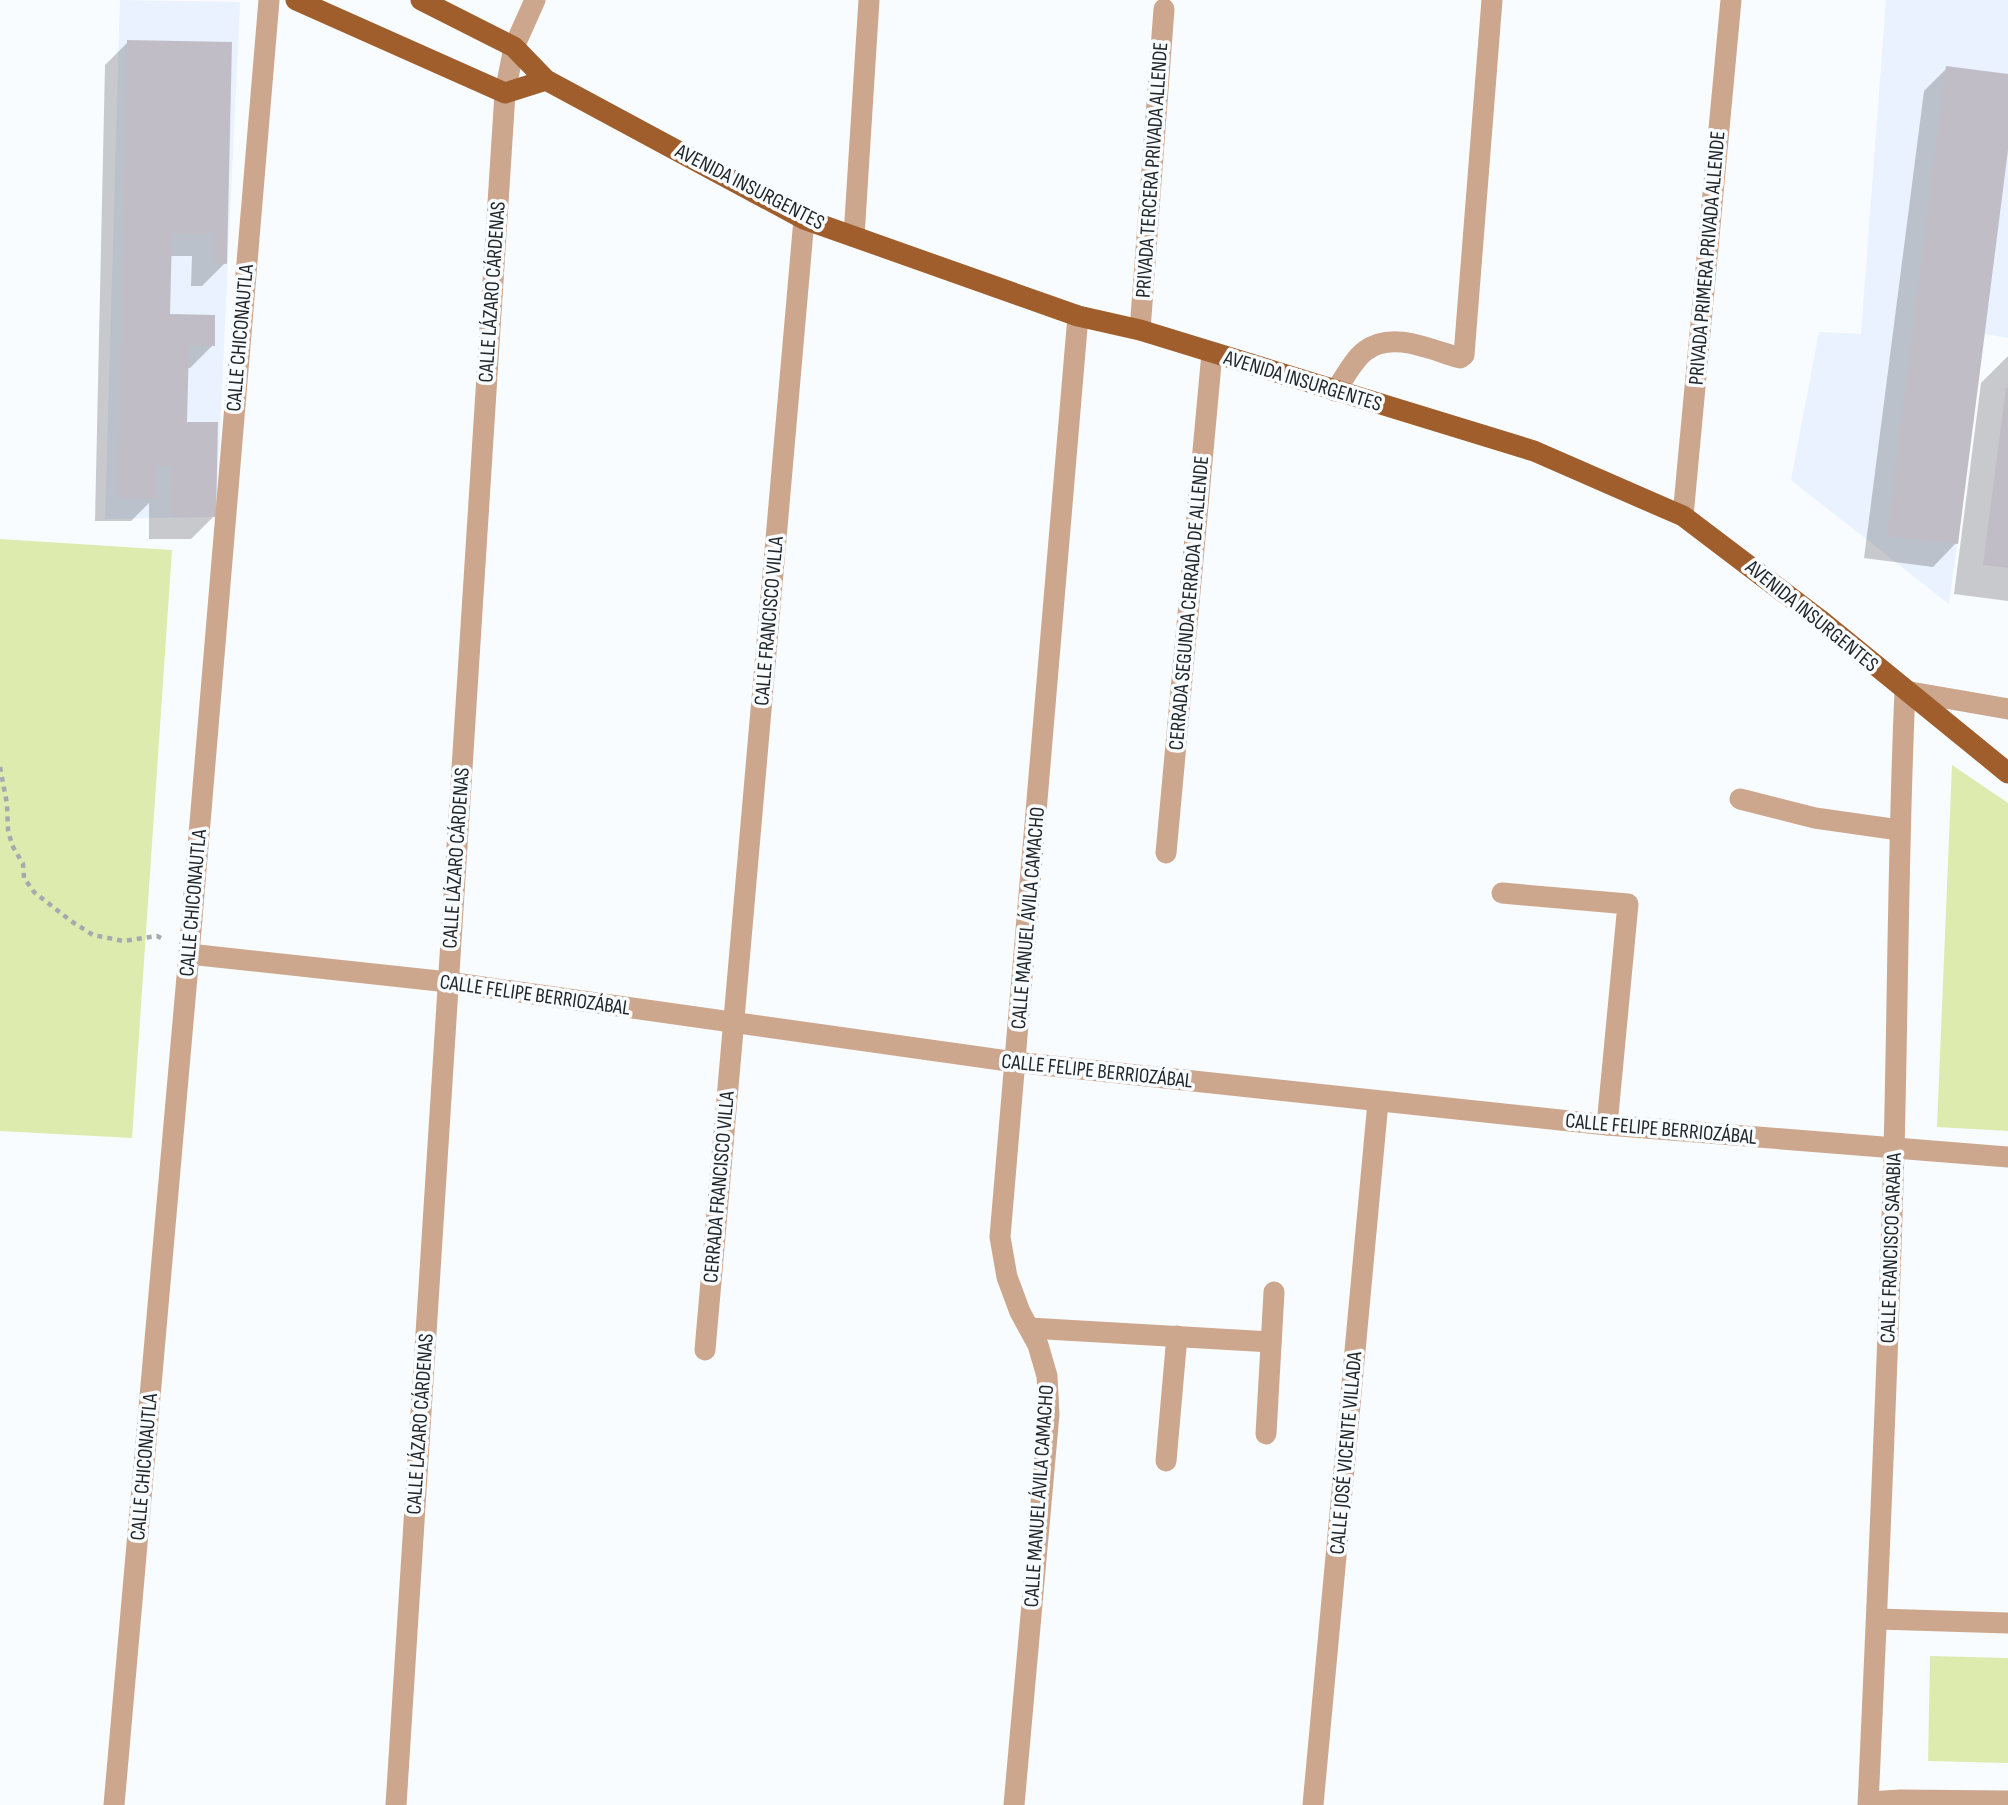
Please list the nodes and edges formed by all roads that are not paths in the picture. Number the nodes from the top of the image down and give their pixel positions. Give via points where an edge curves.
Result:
1 (269, 0) edge
2 (296, 0) edge
3 (421, 0) edge
4 (535, 0) edge
5 (869, 0) edge
6 (1492, 0) edge
7 (1731, 0) edge
8 (1164, 9) dead end
9 (514, 47) junction
10 (546, 80) junction
11 (505, 93) junction
12 (804, 219) junction
13 (854, 236) junction
14 (1078, 316) junction
15 (1140, 330) junction
16 (1212, 353) junction
17 (1335, 391) junction
18 (1684, 516) junction
19 (1905, 691) junction
20 (2008, 709) edge
21 (2008, 773) edge
22 (1740, 799) dead end
23 (1899, 830) junction
24 (1166, 853) dead end
25 (1502, 893) dead end
26 (189, 954) junction
27 (448, 982) junction
28 (734, 1023) junction
29 (1015, 1062) junction
30 (1378, 1102) junction
31 (1607, 1125) junction
32 (1894, 1149) junction
33 (2008, 1157) edge
34 (1274, 1292) dead end
35 (1029, 1328) junction
36 (1177, 1336) junction
37 (1271, 1342) junction
38 (705, 1350) dead end
39 (1266, 1434) dead end
40 (1166, 1461) dead end
41 (1878, 1619) junction
42 (2008, 1623) edge
43 (2008, 1801) edge
44 (1868, 1803) edge
45 (114, 1805) edge
46 (396, 1805) edge
47 (1014, 1805) edge
48 (1313, 1805) edge

1 - 26 street, CALLE CHICONAUTLA
2 - 11 main road
3 - 9 main road, AVENIDA INSURGENTES
4 - 9 street, CALLE LÁZARO CÁRDENAS
5 - 13 street
6 - 17 street via 1464,355 1460,358 1406,342 1383,342 1364,352
7 - 18 street, PRIVADA PRIMERA PRIVADA ALLENDE
8 - 15 street, PRIVADA TERCERA PRIVADA ALLENDE
9 - 10 main road, AVENIDA INSURGENTES
9 - 11 street, CALLE LÁZARO CÁRDENAS
10 - 11 main road
10 - 12 main road, AVENIDA INSURGENTES
11 - 27 street, CALLE LÁZARO CÁRDENAS
12 - 13 main road, AVENIDA INSURGENTES
12 - 28 street, CALLE FRANCISCO VILLA
13 - 14 main road, AVENIDA INSURGENTES
14 - 15 main road, AVENIDA INSURGENTES
14 - 29 street, CALLE MANUEL ÁVILA CAMACHO
15 - 16 main road, AVENIDA INSURGENTES
16 - 17 main road, AVENIDA INSURGENTES
16 - 24 street, CERRADA SEGUNDA CERRADA DE ALLENDE
17 - 18 main road, AVENIDA INSURGENTES via 1534,451
18 - 19 main road, AVENIDA INSURGENTES
19 - 20 street
19 - 21 main road, AVENIDA INSURGENTES
19 - 23 street, CALLE FRANCISCO SARABIA
22 - 23 street via 1815,818
23 - 32 street, CALLE FRANCISCO SARABIA
25 - 31 street via 1628,904
26 - 27 street, CALLE FELIPE BERRIOZÁBAL
26 - 45 street, CALLE CHICONAUTLA
27 - 28 street, CALLE FELIPE BERRIOZÁBAL
27 - 46 street, CALLE LÁZARO CÁRDENAS
28 - 29 street, CALLE FELIPE BERRIOZÁBAL
28 - 38 street, CERRADA FRANCISCO VILLA
29 - 30 street, CALLE FELIPE BERRIOZÁBAL
29 - 35 street, CALLE MANUEL ÁVILA CAMACHO via 1000,1237 1007,1277
30 - 31 street, CALLE FELIPE BERRIOZÁBAL
30 - 48 street, CALLE JOSÉ VICENTE VILLADA
31 - 32 street, CALLE FELIPE BERRIOZÁBAL
32 - 33 street, CALLE FELIPE BERRIOZÁBAL
32 - 41 street, CALLE FRANCISCO SARABIA
34 - 37 street
35 - 36 street
35 - 47 street, CALLE MANUEL ÁVILA CAMACHO via 1047,1376 1049,1414
36 - 37 street
36 - 40 street
37 - 39 street
41 - 42 street
41 - 44 street, CALLE FRANCISCO SARABIA
43 - 44 street

